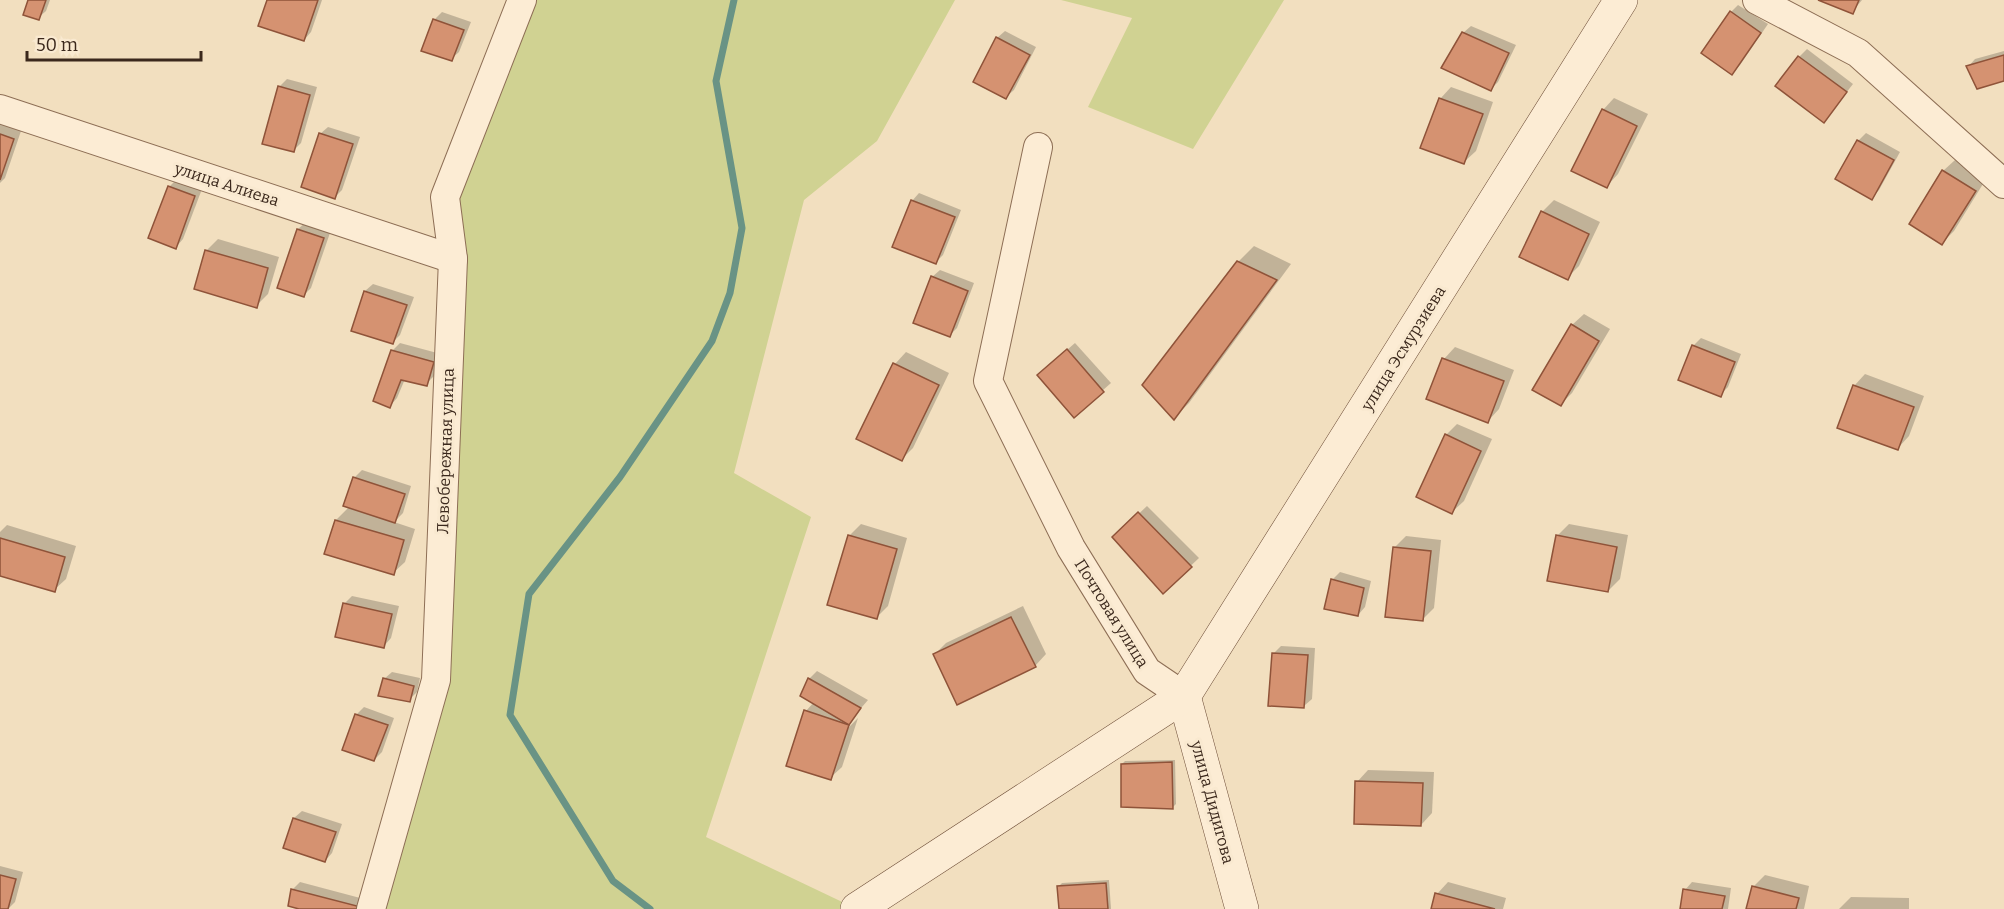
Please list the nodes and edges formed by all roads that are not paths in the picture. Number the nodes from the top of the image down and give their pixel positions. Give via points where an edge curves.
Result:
1 (522, 0) edge
2 (1622, 0) edge
3 (1757, 0) edge
4 (0, 109) edge
5 (1038, 147) dead end
6 (2004, 184) edge
7 (453, 259) junction
8 (1184, 696) junction
9 (371, 909) edge
10 (857, 909) edge
11 (1242, 909) edge

1 - 7 street, Левобережная улица via 445,197
2 - 8 street, улица Эсмурзиева
3 - 6 street via 1858,53
4 - 7 street, улица Алиева
5 - 8 street, Почтовая улица via 988,381 1071,548 1147,671
7 - 9 street, Левобережная улица via 436,680
8 - 10 street
8 - 11 street, улица Дидигова

